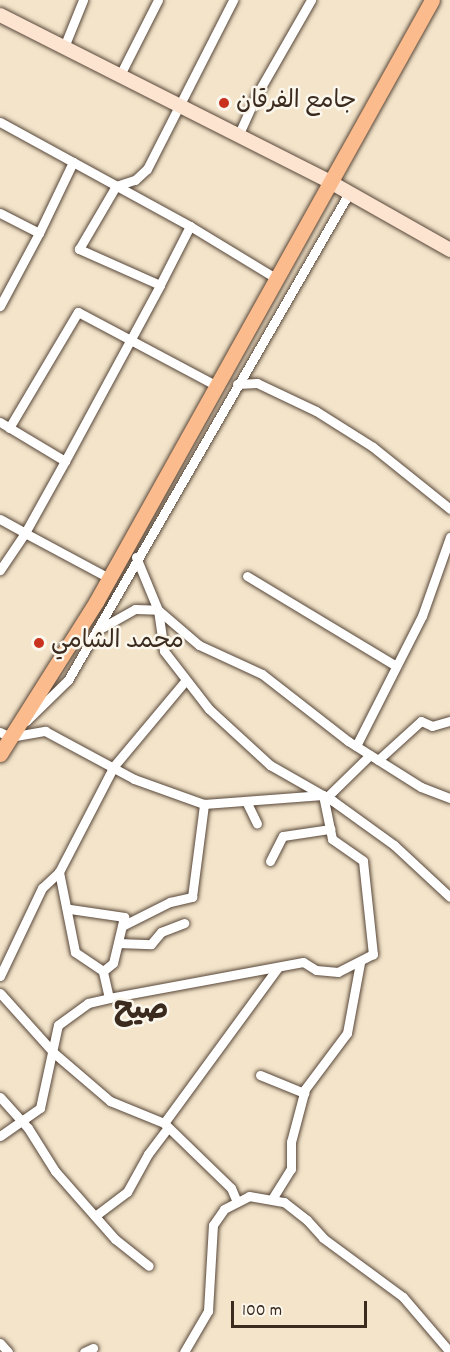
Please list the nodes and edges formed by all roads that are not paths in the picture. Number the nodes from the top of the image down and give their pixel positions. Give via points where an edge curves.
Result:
1 (83, 0) edge
2 (158, 0) edge
3 (233, 0) edge
4 (311, 0) edge
5 (432, 0) edge
6 (0, 15) edge
7 (64, 47) junction
8 (120, 75) junction
9 (182, 107) junction
10 (0, 122) edge
11 (238, 136) junction
12 (73, 162) junction
13 (330, 182) junction
14 (116, 186) junction
15 (349, 193) junction
16 (0, 213) edge
17 (190, 226) junction
18 (39, 233) junction
19 (450, 250) edge
20 (277, 279) junction
21 (160, 285) junction
22 (0, 306) edge
23 (130, 339) junction
24 (237, 384) junction
25 (217, 386) junction
26 (0, 422) edge
27 (9, 428) junction
28 (65, 461) junction
29 (450, 509) edge
30 (0, 519) edge
31 (25, 532) junction
32 (450, 537) edge
33 (136, 558) junction
34 (0, 570) edge
35 (247, 576) dead end
36 (109, 578) junction
37 (158, 610) junction
38 (95, 631) junction
39 (396, 666) junction
40 (185, 681) junction
41 (450, 721) edge
42 (5, 735) edge
43 (356, 746) junction
44 (0, 754) edge
45 (374, 757) junction
46 (114, 766) junction
47 (325, 796) junction
48 (450, 798) edge
49 (246, 801) junction
50 (204, 804) junction
51 (256, 824) dead end
52 (330, 829) junction
53 (270, 861) dead end
54 (59, 872) junction
55 (450, 897) edge
56 (70, 909) junction
57 (184, 923) dead end
58 (122, 926) junction
59 (118, 943) junction
60 (360, 963) junction
61 (278, 967) junction
62 (103, 971) junction
63 (0, 976) edge
64 (0, 993) edge
65 (109, 998) junction
66 (54, 1053) junction
67 (260, 1075) dead end
68 (304, 1093) junction
69 (0, 1097) edge
70 (22, 1121) junction
71 (166, 1126) junction
72 (0, 1136) edge
73 (272, 1199) junction
74 (237, 1202) junction
75 (95, 1216) junction
76 (148, 1266) dead end
77 (0, 1343) edge
78 (8, 1352) edge
79 (184, 1352) edge
80 (450, 1352) edge

1 - 7 street
2 - 8 street
3 - 9 street
4 - 11 street via 255,96
5 - 13 main road
6 - 7 street
7 - 8 street
8 - 9 street
9 - 11 street
9 - 14 street via 147,169 135,180
10 - 12 street
11 - 13 street
12 - 14 street
12 - 18 street
13 - 15 street
13 - 20 main road
14 - 17 street
14 - 21 street via 79,249
15 - 19 street
15 - 24 street
16 - 18 street
17 - 20 street
17 - 21 street
18 - 22 street
20 - 25 main road
21 - 23 street
23 - 25 street
23 - 27 street via 78,312
23 - 28 street
24 - 29 street via 257,382 316,411 373,447
24 - 33 street
25 - 36 main road
26 - 27 street
27 - 28 street
28 - 31 street
30 - 31 street
31 - 34 street
31 - 36 street
32 - 39 street via 422,616
33 - 37 street
33 - 38 street
35 - 39 street
36 - 42 main road
37 - 38 street via 135,609
37 - 40 street via 165,651
37 - 43 street via 199,645 262,674 321,723
38 - 42 street via 68,680
39 - 43 street
40 - 46 street
40 - 47 street via 209,709 270,765
41 - 45 street via 432,726 422,721
42 - 44 main road
42 - 46 street via 45,731
43 - 45 street
45 - 47 street
45 - 48 street via 421,787
46 - 50 street via 134,779
46 - 54 street
47 - 49 street
47 - 52 street
47 - 55 street via 394,845
49 - 50 street
49 - 51 street
50 - 58 street via 192,897 170,902
52 - 53 street via 283,837
52 - 60 street via 332,839 363,861 373,954
54 - 56 street
54 - 63 street via 42,888
56 - 58 street via 124,917
56 - 62 street via 75,952
57 - 59 street via 161,932 151,944
58 - 59 street
59 - 62 street via 113,963
60 - 61 street via 338,972 316,970 303,962
60 - 68 street via 346,1033
61 - 65 street
61 - 71 street
62 - 65 street
64 - 66 street
65 - 66 street via 88,1003 58,1025
66 - 70 street via 40,1108
66 - 71 street via 110,1101
67 - 68 street
68 - 73 street via 291,1142 291,1168
69 - 70 street
70 - 72 street
70 - 75 street via 55,1171
71 - 74 street via 231,1188
71 - 75 street via 127,1192
73 - 74 street via 249,1196
73 - 80 street via 284,1202 323,1238 403,1297
74 - 79 street via 224,1209 213,1225 208,1311
75 - 76 street
77 - 78 street

